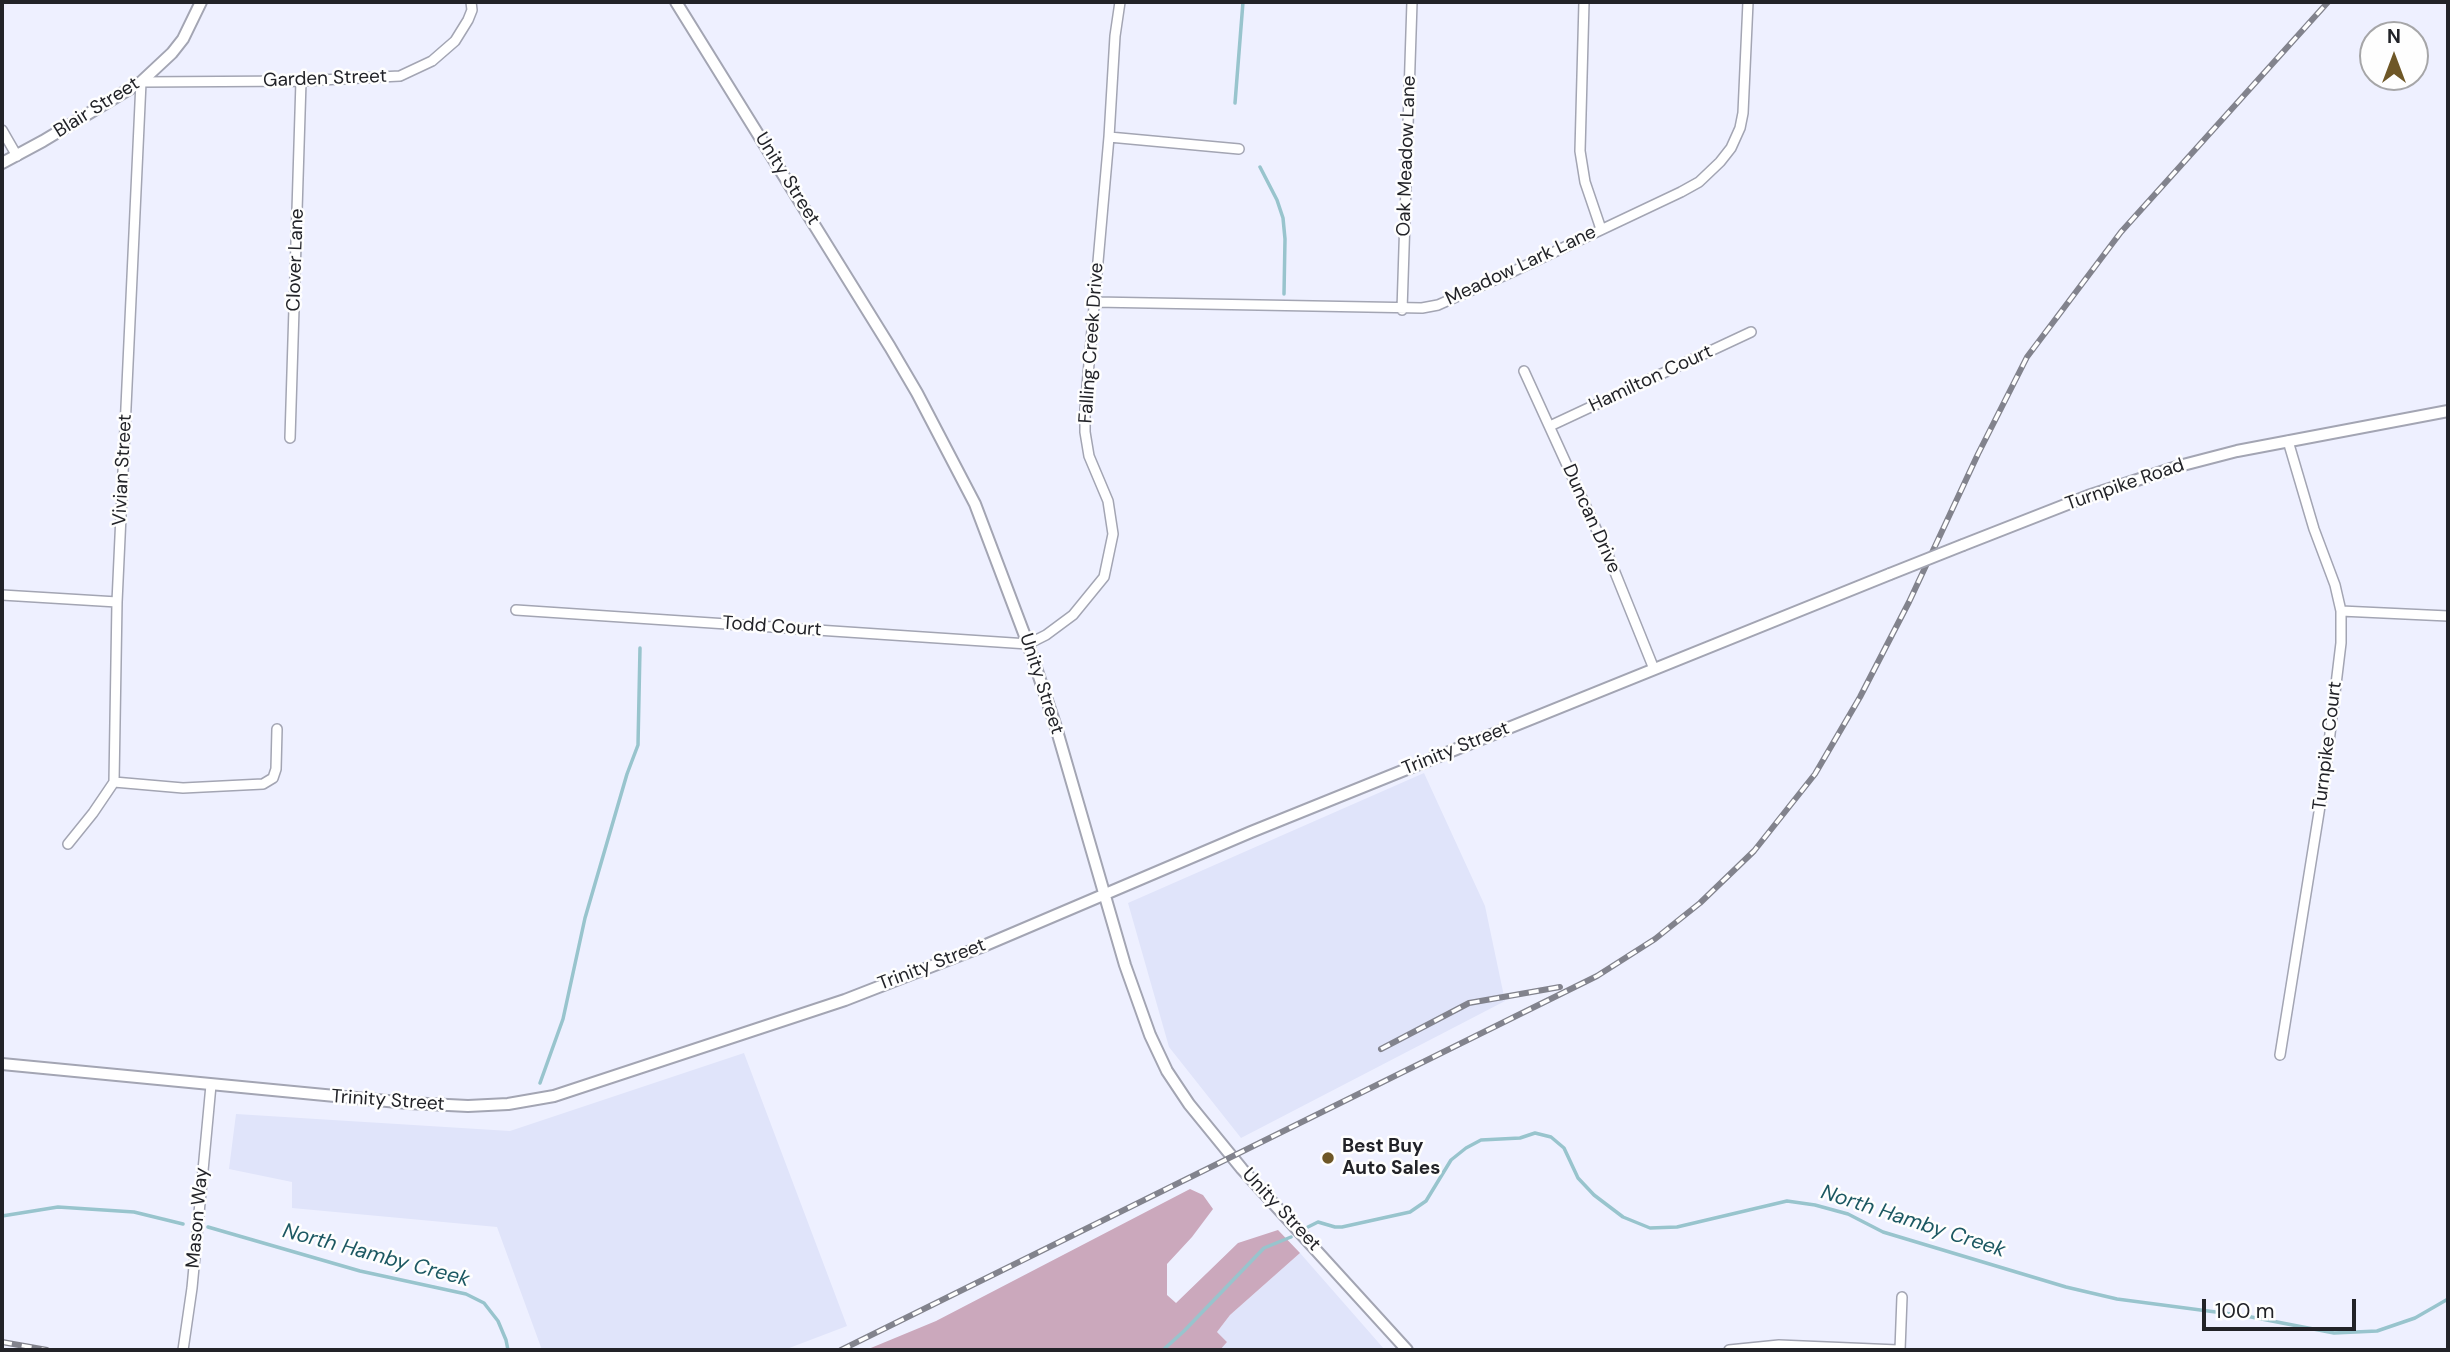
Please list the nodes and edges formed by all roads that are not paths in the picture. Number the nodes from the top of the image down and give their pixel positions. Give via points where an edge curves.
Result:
1 (201, 2) edge
2 (471, 2) edge
3 (676, 2) edge
4 (1120, 2) edge
5 (1412, 2) edge
6 (1584, 2) edge
7 (1748, 2) edge
8 (301, 81) junction
9 (141, 82) junction
10 (2, 130) edge
11 (1109, 137) junction
12 (1239, 149) dead end
13 (17, 156) junction
14 (2, 163) edge
15 (1601, 229) junction
16 (1095, 302) junction
17 (1402, 310) junction
18 (1751, 332) dead end
19 (1524, 371) dead end
20 (2448, 411) edge
21 (1550, 426) junction
22 (290, 438) dead end
23 (2288, 441) junction
24 (2, 595) edge
25 (117, 602) junction
26 (1816, 604) joint
27 (516, 610) dead end
28 (2341, 611) junction
29 (2448, 616) edge
30 (1028, 643) junction
31 (1654, 669) junction
32 (277, 729) dead end
33 (114, 782) junction
34 (68, 844) dead end
35 (1102, 895) junction
36 (2280, 1055) dead end
37 (2, 1064) edge
38 (211, 1086) junction
39 (1902, 1297) dead end
40 (1765, 1348) edge
41 (183, 1350) edge
42 (1407, 1350) edge
43 (1729, 1350) edge
44 (1899, 1350) edge

1 - 9 street, Blair Street via 183,39
2 - 8 street, Garden Street via 468,20 454,41 416,70 382,78
3 - 30 street, Unity Street via 917,393 975,504
4 - 11 street, Falling Creek Drive
5 - 17 street, Oak Meadow Lane
6 - 15 street via 1580,151
7 - 15 street, Meadow Lark Lane via 1743,113 1731,148 1699,182
8 - 9 street, Garden Street
8 - 22 street, Clover Lane
9 - 13 street, Blair Street
9 - 25 street, Vivian Street
10 - 13 street
11 - 12 street
11 - 16 street, Falling Creek Drive
13 - 14 street, Blair Street
15 - 17 street, Meadow Lark Lane via 1438,305
16 - 17 street, Meadow Lark Lane
16 - 30 street, Falling Creek Drive via 1085,432 1108,501 1113,534 1110,552 1104,577 1073,615
18 - 21 street, Hamilton Court
19 - 21 street, Duncan Drive
20 - 23 street, Turnpike Road
21 - 31 street, Duncan Drive
23 - 26 street, Turnpike Road, bridge via 2211,457 2088,496
23 - 28 street, Turnpike Court
24 - 25 street
25 - 33 street, Vivian Street
26 - 31 street, Trinity Street
27 - 30 street, Todd Court
28 - 29 street
28 - 36 street, Turnpike Court via 2325,775
30 - 35 street, Unity Street
31 - 35 street, Trinity Street
32 - 33 street via 276,768 273,778 262,784 183,788
33 - 34 street
35 - 38 street, Trinity Street via 845,1000 554,1096 468,1106
35 - 42 street, Unity Street via 1150,1035 1181,1093 1242,1169
37 - 38 street, Trinity Street
38 - 41 street, Mason Way
39 - 44 street
40 - 43 street
40 - 44 street via 1817,1345

